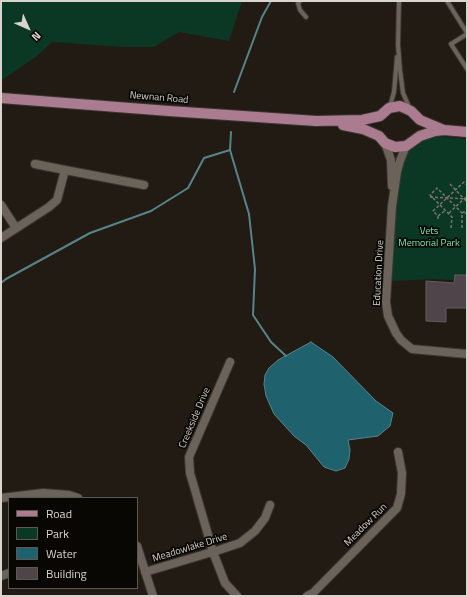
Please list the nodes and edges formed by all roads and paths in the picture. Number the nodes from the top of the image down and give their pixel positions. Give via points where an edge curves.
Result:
1 (300, 1) edge
2 (399, 1) edge
3 (447, 1) edge
4 (306, 17) dead end
5 (467, 34) edge
6 (398, 45) junction
7 (467, 69) edge
8 (1, 98) edge
9 (389, 108) junction
10 (414, 114) junction
11 (380, 116) junction
12 (316, 120) junction
13 (444, 130) junction
14 (467, 132) edge
15 (382, 139) junction
16 (410, 143) junction
17 (36, 164) dead end
18 (65, 170) junction
19 (450, 184) dead end
20 (144, 185) dead end
21 (467, 185) edge
22 (456, 190) junction
23 (430, 197) dead end
24 (433, 197) junction
25 (447, 198) junction
26 (466, 199) edge
27 (1, 205) edge
28 (440, 205) junction
29 (392, 206) junction
30 (456, 207) junction
31 (446, 210) junction
32 (467, 210) edge
33 (449, 213) junction
34 (462, 213) junction
35 (467, 213) edge
36 (16, 228) junction
37 (451, 228) dead end
38 (462, 228) dead end
39 (1, 238) edge
40 (467, 354) edge
41 (230, 362) dead end
42 (398, 452) dead end
43 (33, 496) edge
44 (17, 497) edge
45 (75, 497) edge
46 (270, 505) dead end
47 (138, 549) edge
48 (213, 552) junction
49 (145, 572) junction
50 (153, 596) edge
51 (237, 596) edge
52 (307, 596) edge

1 - 4 lane via 300,10
2 - 6 lane
3 - 5 lane
5 - 7 lane via 451,44
6 - 9 lane via 394,92
6 - 10 lane via 403,94
8 - 12 main road, Newnan Road
9 - 10 main road, Newnan Road via 400,106
9 - 11 main road
10 - 13 main road, Newnan Road via 431,126
10 - 16 main road via 419,129
11 - 12 main road, Newnan Road via 362,120
11 - 15 main road via 377,125
12 - 15 main road, Newnan Road via 363,129
13 - 14 main road, Newnan Road
13 - 16 main road, Newnan Road via 427,133
15 - 16 main road, Newnan Road via 395,148
15 - 29 street, Education Drive via 391,160
16 - 29 street, Education Drive via 400,161
17 - 18 street
18 - 20 street
18 - 36 street via 57,200
19 - 22 path
21 - 22 path via 464,182
22 - 25 path
22 - 26 path
23 - 24 path
24 - 25 path
24 - 25 path via 430,195 437,188
24 - 28 path
25 - 26 path
25 - 28 path
25 - 30 path
26 - 30 path
27 - 36 street
28 - 31 path
28 - 31 path via 433,211 438,218
29 - 40 street, Education Drive via 386,302 392,326 401,340 412,349
30 - 33 path
30 - 34 path
31 - 33 path
32 - 34 path
33 - 37 path via 452,217
34 - 35 path
34 - 38 path
36 - 39 street
41 - 48 street, Creekside Drive via 189,456 190,473
42 - 52 street, Meadow Run via 402,494 397,508
43 - 44 street
43 - 45 street via 44,493
46 - 48 street, Meadowlake Drive via 265,518 255,531 240,543
47 - 49 street
48 - 49 street, Meadowlake Drive
48 - 51 street via 225,582
49 - 50 street

